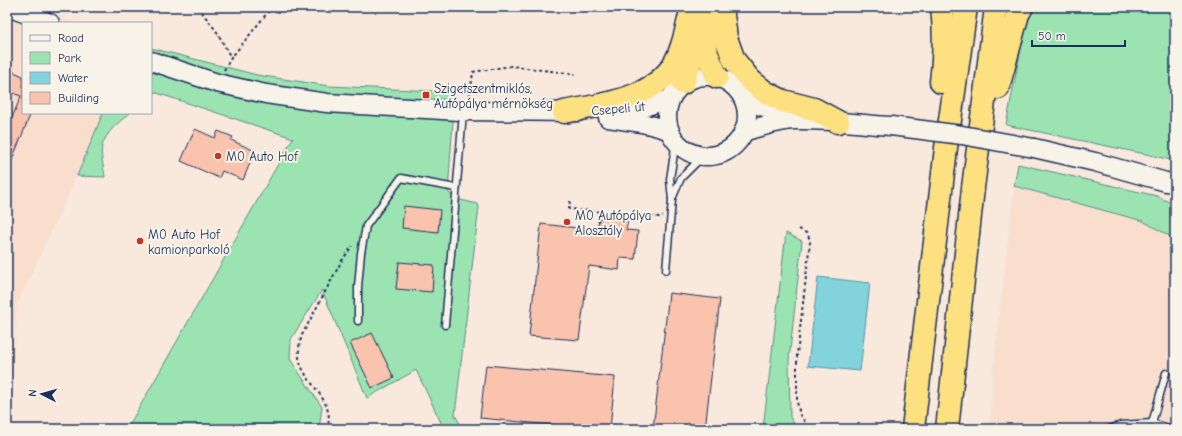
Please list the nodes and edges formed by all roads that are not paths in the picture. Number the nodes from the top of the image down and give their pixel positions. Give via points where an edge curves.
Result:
1 (8, 7) edge
2 (692, 7) edge
3 (696, 7) edge
4 (709, 7) edge
5 (722, 7) edge
6 (942, 7) edge
7 (966, 7) edge
8 (996, 7) edge
9 (1020, 9) edge
10 (47, 22) edge
11 (152, 61) edge
12 (717, 77) junction
13 (677, 91) junction
14 (743, 98) junction
15 (466, 111) junction
16 (564, 112) junction
17 (838, 122) junction
18 (743, 132) junction
19 (673, 136) junction
20 (946, 148) junction
21 (703, 156) junction
22 (1172, 183) edge
23 (456, 188) junction
24 (973, 188) junction
25 (672, 200) junction
26 (666, 270) dead end
27 (358, 321) dead end
28 (445, 325) dead end
29 (1166, 373) dead end
30 (1152, 423) junction
31 (913, 429) edge
32 (947, 429) edge
33 (1109, 429) edge
34 (1172, 429) edge

1 - 10 street
2 - 16 highway via 679,55 668,74 653,87 639,94
3 - 13 highway via 691,59
4 - 12 highway via 705,38 707,54
5 - 17 highway via 726,38 734,60 750,80 765,92 783,101 814,109
6 - 20 highway via 944,56 939,98
7 - 20 highway
8 - 24 highway
9 - 24 highway
11 - 15 street, Csepeli út via 217,83 266,94 327,103
12 - 13 street via 706,75 694,78
12 - 14 street via 728,81
13 - 16 street, Csepeli út via 641,108
13 - 19 street via 667,109 667,120
14 - 17 street via 771,110
14 - 18 street via 746,121
15 - 16 street, Csepeli út
15 - 23 lane
16 - 19 street, Csepeli út via 640,122 660,127
17 - 18 street via 795,120
17 - 22 street, bridge via 962,135 1034,148
18 - 21 street via 736,143 727,150
19 - 21 street via 688,151
19 - 25 lane via 670,179
20 - 31 highway
21 - 25 lane via 681,178
23 - 27 lane via 401,178 366,226 358,287
23 - 28 lane
24 - 32 highway
25 - 26 lane
29 - 30 lane
30 - 33 lane via 1121,425
30 - 34 lane

